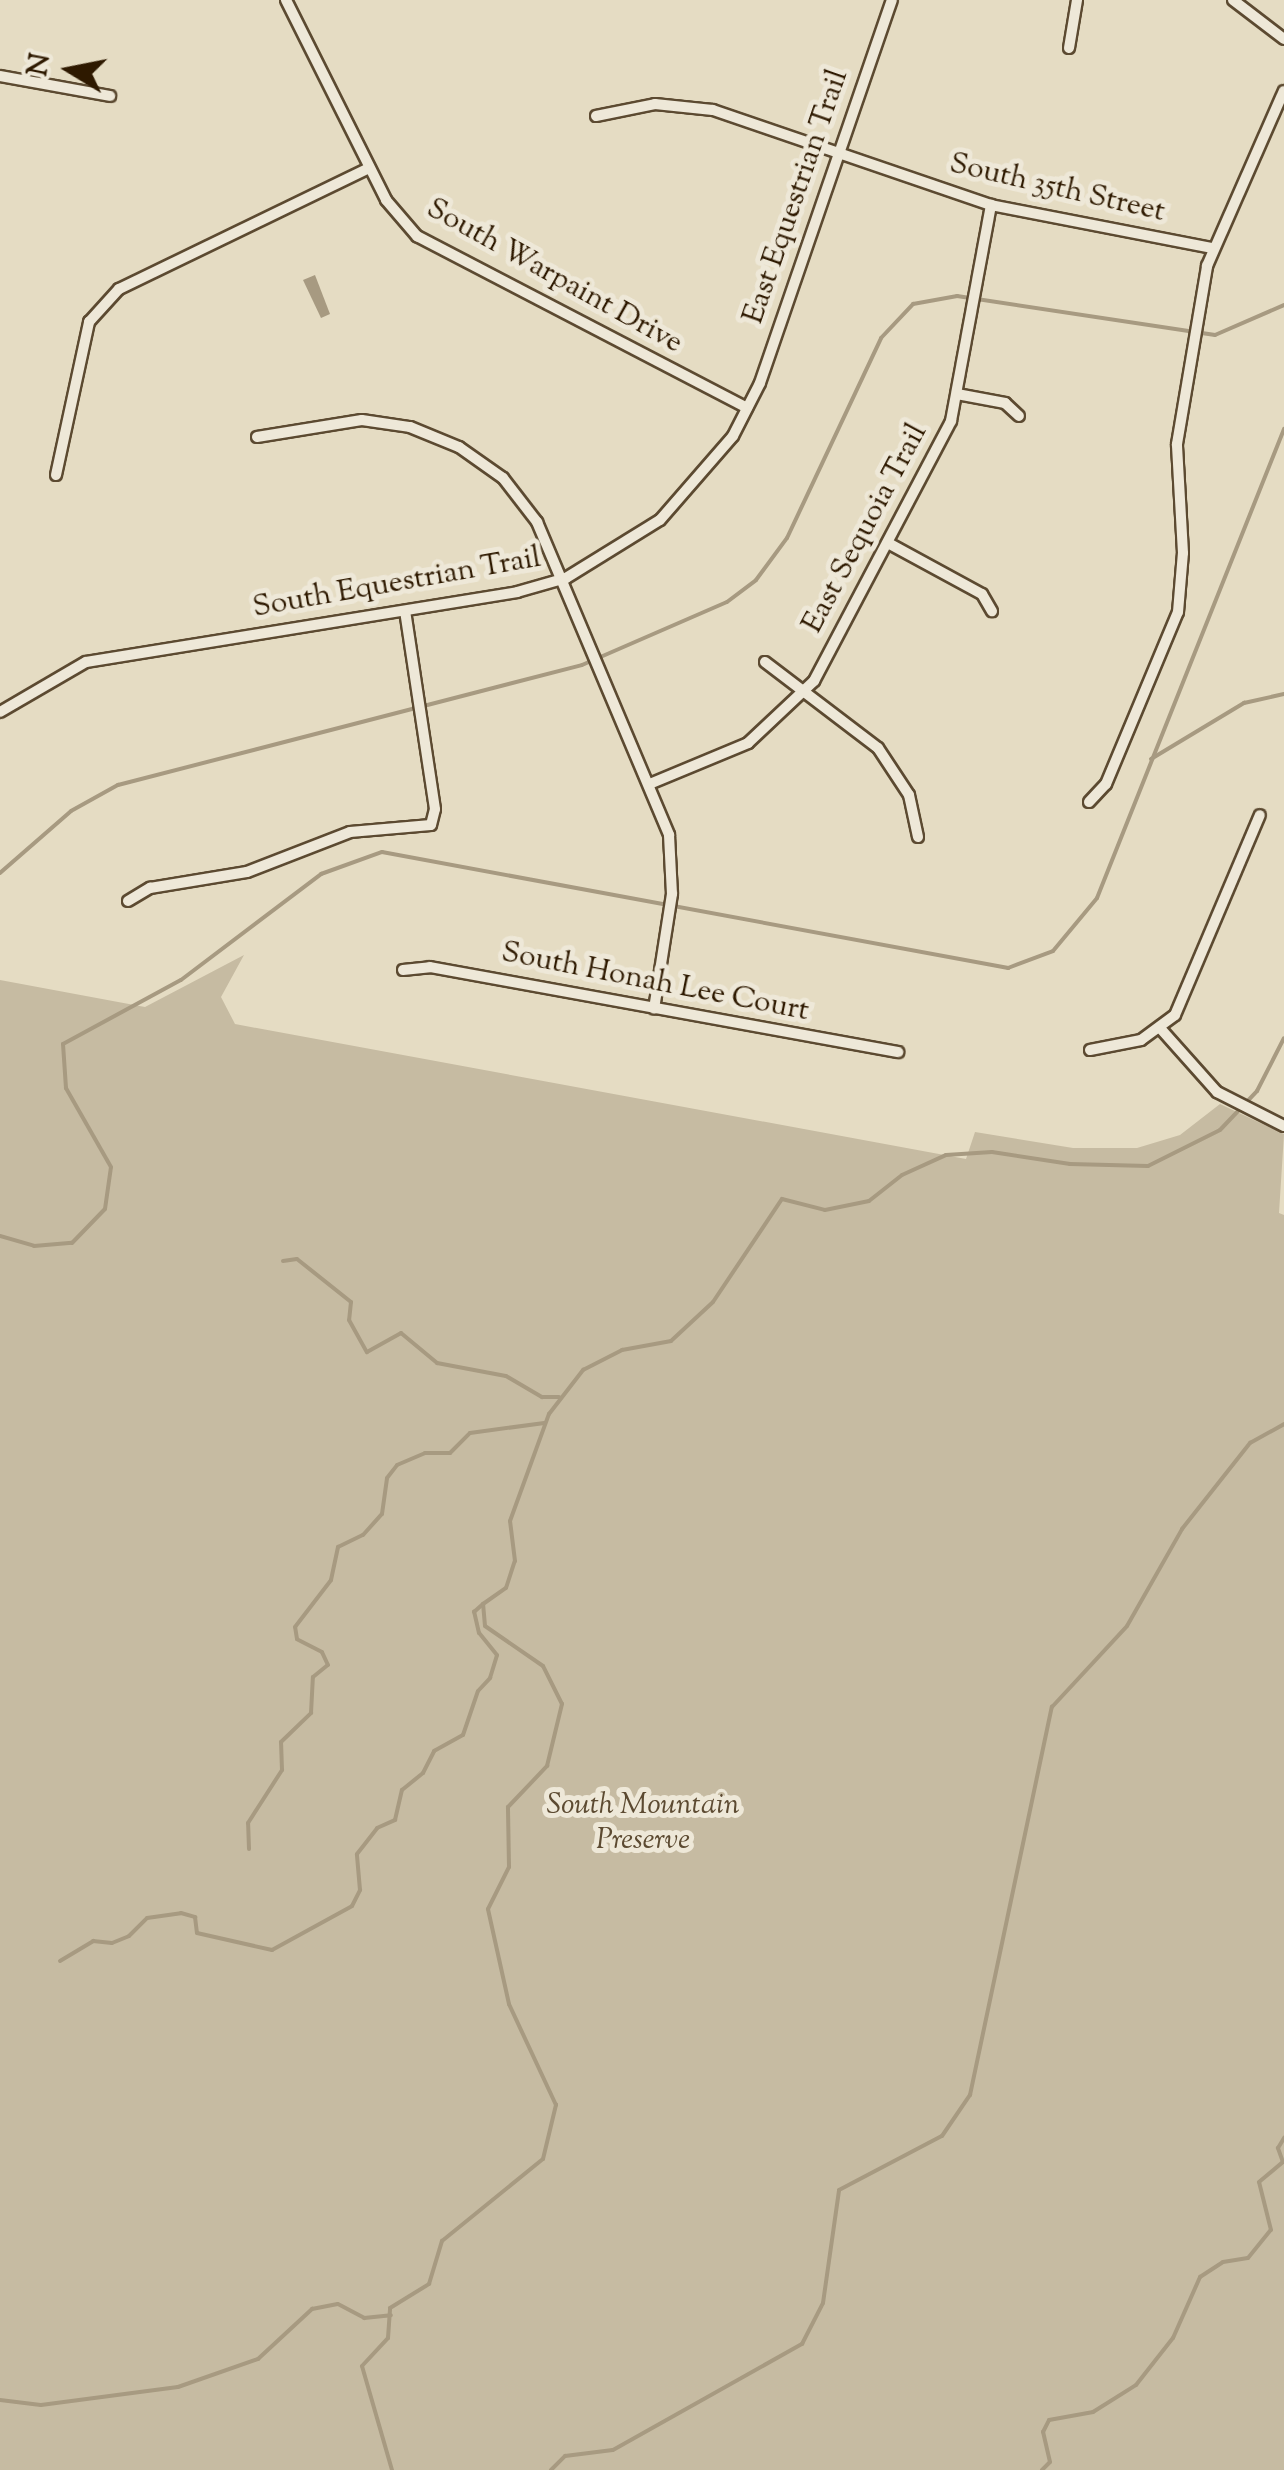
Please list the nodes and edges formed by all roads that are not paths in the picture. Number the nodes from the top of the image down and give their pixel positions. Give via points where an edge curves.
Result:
1 (286, 0) edge
2 (892, 0) edge
3 (1077, 0) edge
4 (1233, 0) edge
5 (1284, 39) edge
6 (1068, 48) dead end
7 (0, 76) edge
8 (1284, 91) edge
9 (110, 96) dead end
10 (596, 116) dead end
11 (836, 152) junction
12 (368, 168) junction
13 (990, 205) junction
14 (1213, 248) junction
15 (957, 394) junction
16 (747, 408) junction
17 (1019, 416) dead end
18 (257, 437) dead end
19 (56, 475) dead end
20 (888, 543) junction
21 (566, 578) junction
22 (405, 611) junction
23 (992, 612) dead end
24 (764, 662) dead end
25 (804, 693) junction
26 (0, 712) edge
27 (652, 783) junction
28 (1089, 802) dead end
29 (1260, 815) dead end
30 (918, 837) dead end
31 (128, 901) dead end
32 (403, 970) dead end
33 (654, 1009) junction
34 (1160, 1028) junction
35 (1090, 1050) dead end
36 (898, 1052) dead end
37 (1284, 1126) edge

1 - 12 street, South Warpaint Drive
2 - 11 street, East Equestrian Trail
3 - 6 street
4 - 5 street
7 - 9 street
8 - 14 street
10 - 11 street, South 35th Street via 655,104 713,110
11 - 13 street, South 35th Street
11 - 16 street, East Equestrian Trail
12 - 16 street, South Warpaint Drive via 400,221 439,250
12 - 19 street via 119,289 90,322
13 - 14 street, South 35th Street
13 - 15 street, East Sequoia Trail
14 - 28 street via 1176,444 1183,553 1178,612 1106,784
15 - 17 street via 1005,403
15 - 20 street, East Sequoia Trail via 940,449
16 - 21 street, South Equestrian Trail via 691,492 618,551
18 - 21 street via 362,420 410,427 459,447 503,478 538,522
20 - 23 street via 982,594
20 - 25 street, East Sequoia Trail
21 - 22 street, South Equestrian Trail
21 - 27 street
22 - 26 street, South Equestrian Trail via 86,662
22 - 31 street via 434,810 428,828 350,832 247,872 150,888
24 - 25 street
25 - 27 street, East Sequoia Trail via 748,744
25 - 30 street via 878,748 908,795
27 - 33 street via 668,835 672,894
29 - 34 street via 1188,990
32 - 33 street, South Honah Lee Court via 430,967
33 - 36 street, South Honah Lee Court
34 - 35 street via 1115,1050
34 - 37 street via 1234,1103

